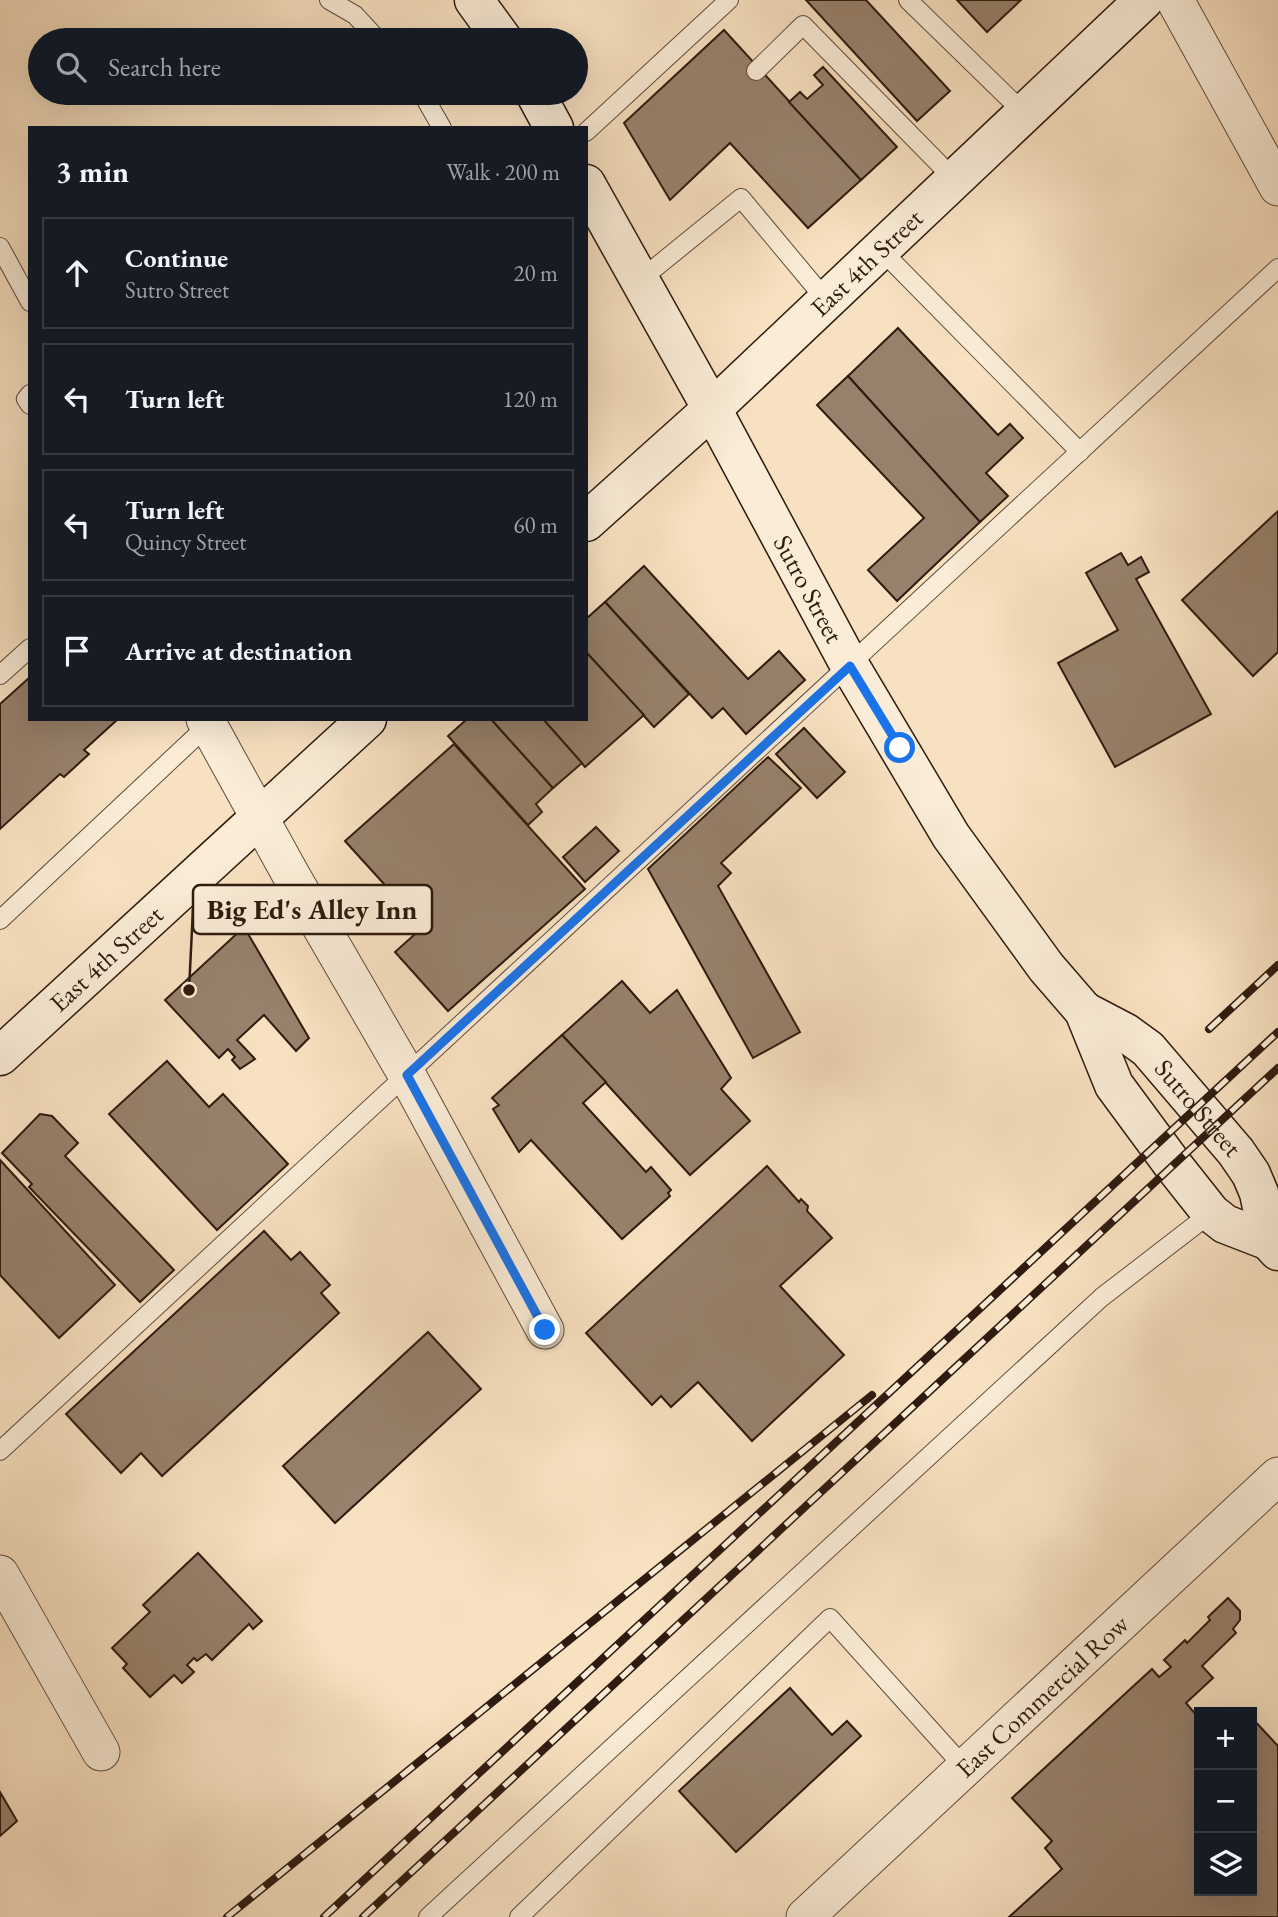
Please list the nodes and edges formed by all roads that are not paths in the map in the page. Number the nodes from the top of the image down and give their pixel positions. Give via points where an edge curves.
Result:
1 (329, 0) edge
2 (474, 0) edge
3 (729, 0) edge
4 (908, 0) edge
5 (1144, 0) edge
6 (1175, 0) edge
7 (367, 28) edge
8 (494, 28) edge
9 (756, 71) dead end
10 (429, 105) edge
11 (542, 105) edge
12 (1024, 113) junction
13 (441, 126) edge
14 (553, 126) edge
15 (588, 130) edge
16 (954, 179) junction
17 (1278, 187) edge
18 (588, 188) edge
19 (0, 247) edge
20 (880, 249) junction
21 (1278, 268) edge
22 (640, 280) junction
23 (28, 298) edge
24 (826, 300) junction
25 (712, 408) junction
26 (1080, 452) junction
27 (588, 520) edge
28 (28, 650) edge
29 (850, 666) junction
30 (0, 675) edge
31 (365, 721) edge
32 (207, 722) edge
33 (259, 817) junction
34 (0, 920) edge
35 (1084, 1011) junction
36 (0, 1056) edge
37 (407, 1075) junction
38 (1211, 1213) junction
39 (1273, 1246) edge
40 (545, 1330) dead end
41 (0, 1451) edge
42 (1278, 1476) edge
43 (0, 1574) edge
44 (101, 1752) dead end
45 (965, 1768) junction
46 (428, 1917) edge
47 (519, 1917) edge
48 (805, 1917) edge

1 - 7 lane
2 - 8 street
3 - 15 lane
4 - 12 lane
5 - 12 street, East 4th Street
6 - 17 street
9 - 16 lane via 803,25
10 - 13 lane
11 - 14 street
12 - 16 street, East 4th Street
16 - 20 street, East 4th Street
18 - 22 street, Sutro Street
19 - 23 lane
20 - 24 street, East 4th Street
20 - 26 lane
21 - 26 lane
22 - 24 lane via 741,198
22 - 25 street, Sutro Street
24 - 25 street, East 4th Street
25 - 27 street, East 4th Street
25 - 29 street, Sutro Street
26 - 29 lane
28 - 30 lane
29 - 35 street, Sutro Street via 951,836 1038,957
29 - 37 lane
31 - 33 street, East 4th Street
32 - 33 street
32 - 34 lane
33 - 36 street, East 4th Street
33 - 37 street
35 - 38 street, Sutro Street via 1114,1085
35 - 39 street, Sutro Street via 1148,1049 1236,1152 1259,1194
37 - 40 street
37 - 41 lane
38 - 39 street, Sutro Street
38 - 46 lane via 1102,1297
42 - 45 street, East Commercial Row
43 - 44 street
45 - 47 lane via 830,1618
45 - 48 street, East Commercial Row

